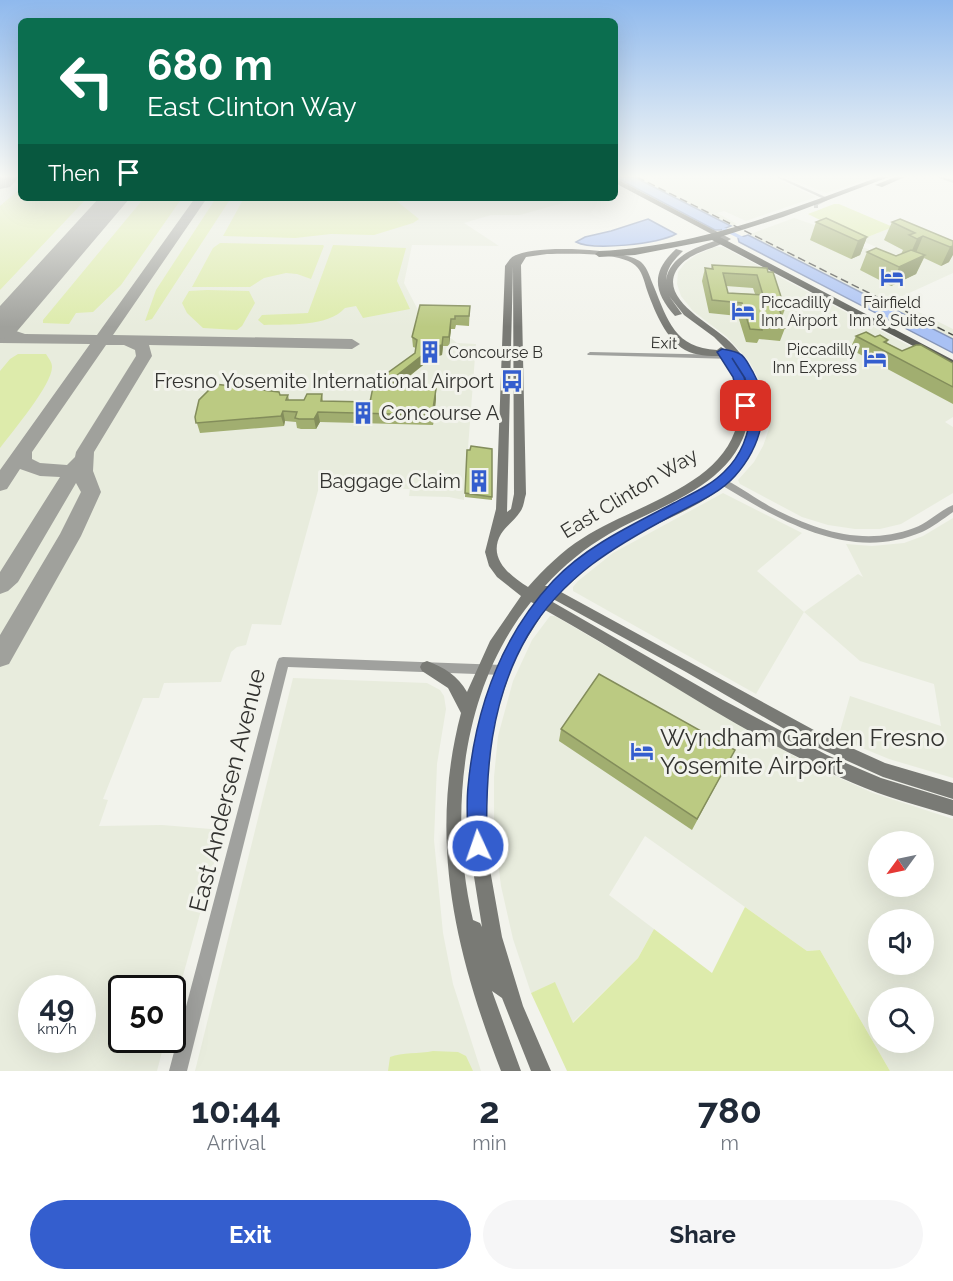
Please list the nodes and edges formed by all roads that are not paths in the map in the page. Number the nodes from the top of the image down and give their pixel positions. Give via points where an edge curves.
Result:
1 (709, 227) edge
2 (711, 227) edge
3 (748, 227) edge
4 (752, 227) edge
5 (727, 235) junction
6 (599, 254) junction
7 (826, 297) junction
8 (899, 329) junction
9 (673, 333) junction
10 (513, 342) junction
11 (590, 354) dead end
12 (729, 355) junction
13 (688, 357) junction
14 (953, 358) edge
15 (953, 364) edge
16 (742, 430) junction
17 (722, 481) junction
18 (953, 508) edge
19 (496, 532) junction
20 (534, 589) junction
21 (548, 597) junction
22 (427, 667) junction
23 (484, 669) junction
24 (503, 670) junction
25 (468, 711) junction
26 (784, 732) junction
27 (953, 791) edge
28 (953, 808) edge
29 (456, 865) junction
30 (508, 990) junction
31 (178, 1071) edge
32 (511, 1071) edge
33 (541, 1071) edge

1 - 5 main road
2 - 5 main road
3 - 5 main road
4 - 5 main road
5 - 6 main road via 651,252
5 - 7 main road
5 - 8 main road
5 - 12 main road, East Clinton Way via 683,257 672,269 670,283 683,309 719,338
5 - 12 main road, East Clinton Way via 684,248 663,269 660,283 666,301 675,311
6 - 9 main road via 626,257 639,264
6 - 10 main road via 542,253 520,256 509,266
7 - 8 main road
7 - 15 main road
8 - 14 main road
9 - 12 main road via 693,350
9 - 13 main road
10 - 19 main road via 502,509
10 - 19 main road via 520,494 516,510
11 - 13 street, Exit
12 - 13 street, Exit
12 - 16 main road, East Clinton Way via 744,395
12 - 17 main road, East Clinton Way via 748,372 755,390 757,420 743,458
16 - 17 main road via 743,442 721,471
16 - 20 main road, East Clinton Way via 729,454 708,475 596,536 563,560
17 - 18 street via 797,525 852,539 907,534
17 - 21 main road, East Clinton Way via 605,546
19 - 20 main road via 491,556 496,568 506,579
20 - 21 main road
20 - 23 main road, East Clinton Way via 507,623
21 - 24 main road, East Clinton Way via 524,629
21 - 26 main road
22 - 23 street, East Andersen Avenue
22 - 25 main road via 453,680
22 - 31 street, East Andersen Avenue via 283,662
23 - 24 street, East Andersen Avenue
23 - 25 main road, East Clinton Way
24 - 30 main road, East Clinton Way via 484,730 476,820 482,889
25 - 29 main road, East Clinton Way via 456,784
26 - 27 main road
26 - 28 main road via 859,778
29 - 30 main road via 483,963 498,986
29 - 32 main road, East Clinton Way via 471,955
30 - 33 main road, East Clinton Way

